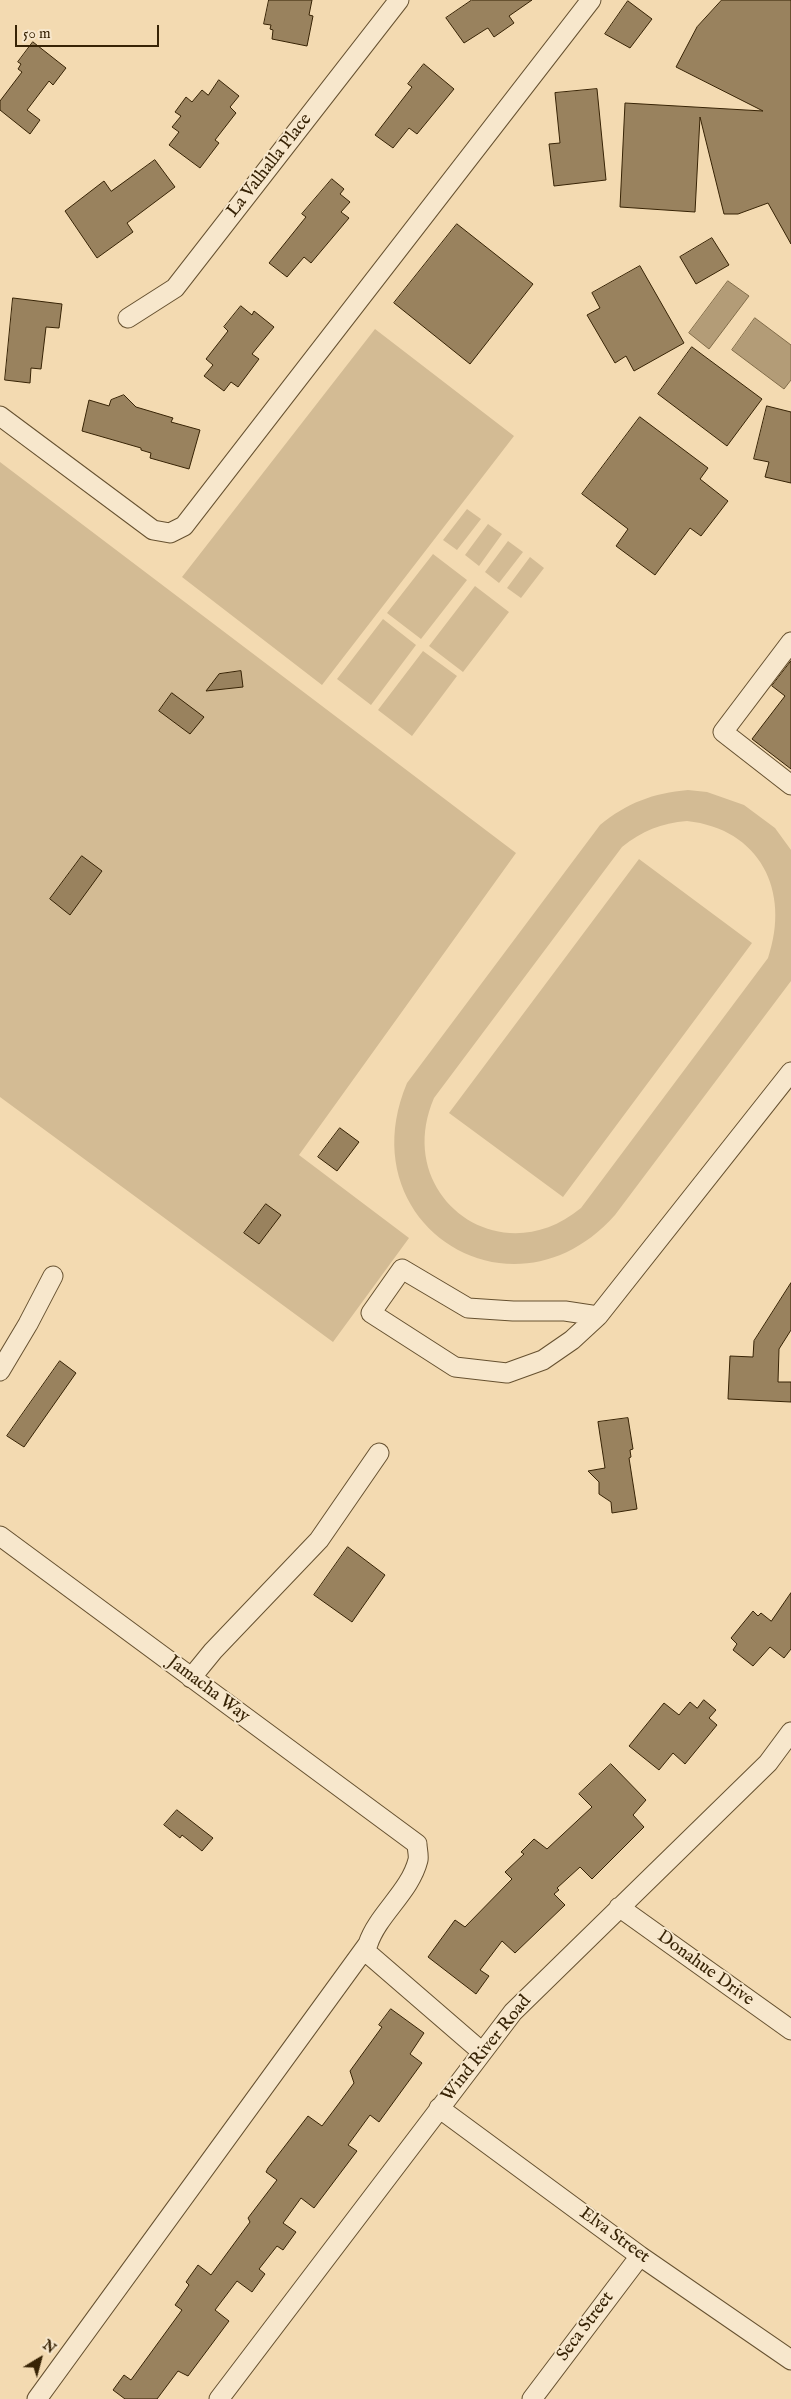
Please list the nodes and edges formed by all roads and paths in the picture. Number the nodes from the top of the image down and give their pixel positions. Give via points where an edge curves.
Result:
1 (399, 0) edge
2 (591, 0) edge
3 (128, 318) dead end
4 (0, 416) edge
5 (791, 642) edge
6 (791, 785) edge
7 (791, 1072) edge
8 (53, 1276) dead end
9 (598, 1316) junction
10 (0, 1371) edge
11 (379, 1453) dead end
12 (0, 1536) edge
13 (191, 1678) junction
14 (791, 1732) edge
15 (619, 1907) junction
16 (364, 1950) junction
17 (791, 2030) edge
18 (482, 2052) junction
19 (439, 2108) junction
20 (640, 2256) junction
21 (791, 2360) edge
22 (36, 2399) edge
23 (219, 2399) edge
24 (532, 2399) edge

1 - 3 street, La Valhalla Place via 175,288
2 - 4 street via 184,526 170,534 153,530
5 - 6 street via 723,732
7 - 9 street
8 - 10 street
9 - 9 street via 543,1360 507,1373 455,1367 371,1313 402,1269 468,1308 565,1311
11 - 13 street via 318,1540
12 - 13 street, Jamacha Way
13 - 16 street, Jamacha Way via 417,1844 418,1859 408,1881 372,1932
14 - 15 street, Wind River Road via 768,1763
15 - 17 street, Donahue Drive
15 - 18 street, Wind River Road via 513,2012
16 - 18 street
16 - 22 street
18 - 19 street, Wind River Road
19 - 20 street, Elva Street
19 - 23 street, Wind River Road
20 - 21 street, Elva Street
20 - 24 street, Seca Street

